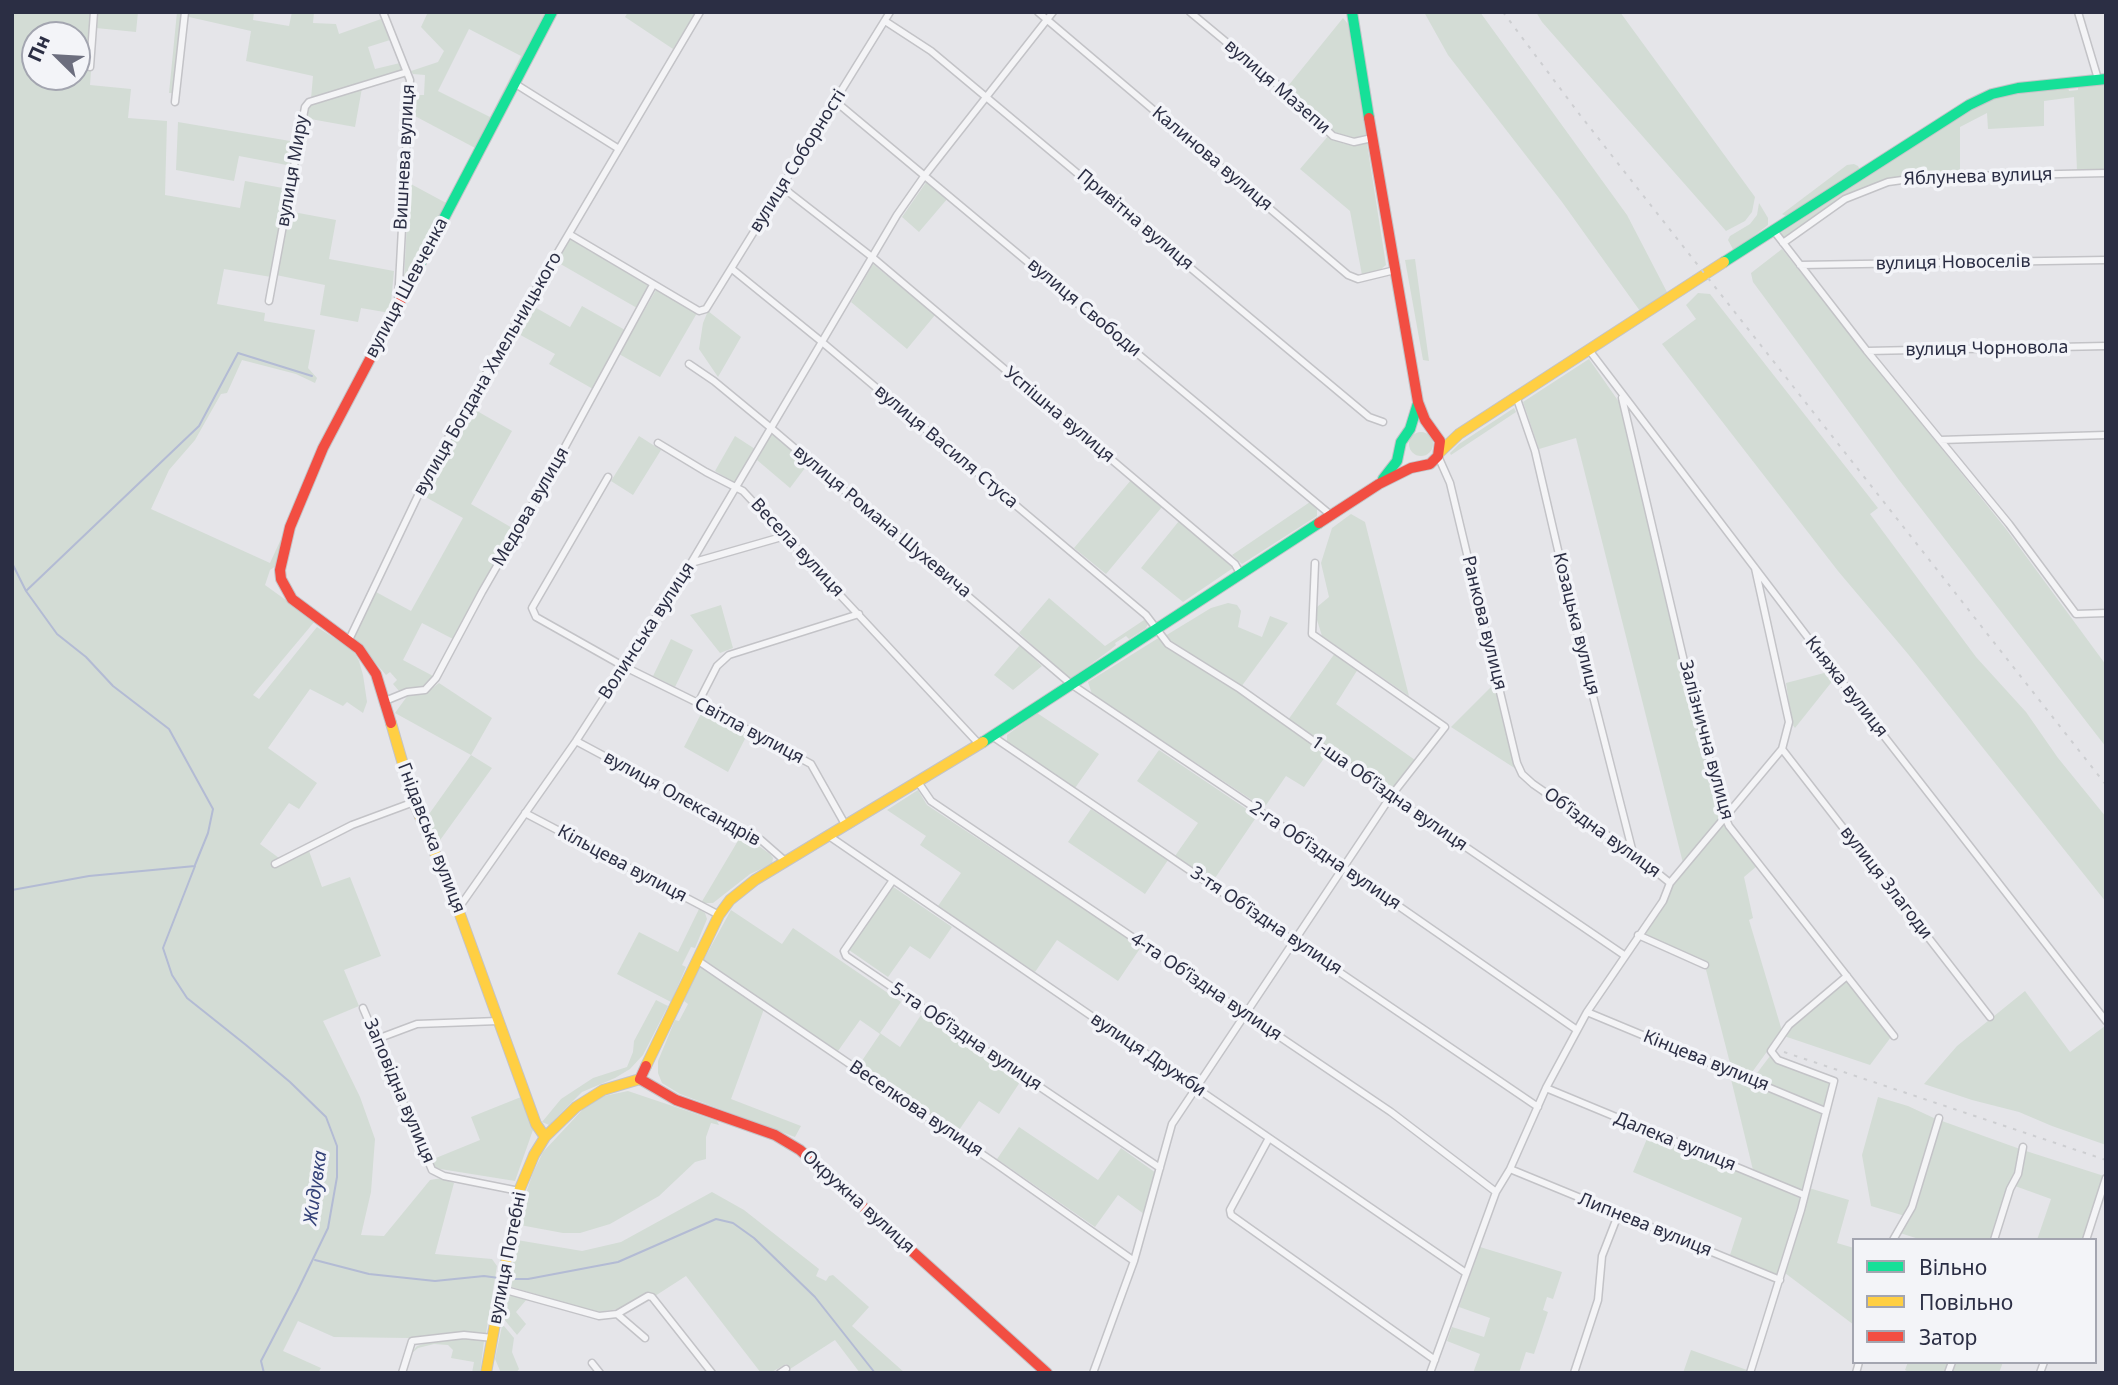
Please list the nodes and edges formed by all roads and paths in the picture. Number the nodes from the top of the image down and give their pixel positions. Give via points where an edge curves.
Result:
1 (94, 12) edge
2 (185, 12) edge
3 (383, 12) edge
4 (552, 12) edge
5 (700, 12) edge
6 (890, 12) edge
7 (1038, 12) edge
8 (1053, 12) edge
9 (1190, 12) edge
10 (1352, 12) edge
11 (2078, 12) edge
12 (1048, 20) junction
13 (885, 21) junction
14 (91, 53) edge
15 (407, 72) junction
16 (2102, 79) edge
17 (514, 83) junction
18 (988, 97) junction
19 (835, 101) junction
20 (175, 102) dead end
21 (1372, 138) junction
22 (619, 149) junction
23 (2106, 173) edge
24 (925, 175) junction
25 (782, 187) junction
26 (1774, 231) junction
27 (569, 234) junction
28 (1783, 243) junction
29 (872, 257) junction
30 (2106, 260) edge
31 (1800, 265) junction
32 (732, 269) junction
33 (1395, 270) junction
34 (653, 285) junction
35 (269, 301) dead end
36 (398, 307) junction
37 (822, 342) junction
38 (2106, 346) edge
39 (1589, 350) junction
40 (1867, 351) junction
41 (689, 364) dead end
42 (1621, 394) junction
43 (1516, 396) junction
44 (1418, 402) junction
45 (1383, 422) dead end
46 (771, 428) junction
47 (1410, 429) junction
48 (1433, 430) junction
49 (1459, 435) junction
50 (2106, 435) edge
51 (1940, 440) junction
52 (658, 443) dead end
53 (1401, 447) junction
54 (1432, 459) junction
55 (608, 477) dead end
56 (1379, 484) junction
57 (737, 487) junction
58 (1332, 516) junction
59 (785, 536) junction
60 (691, 563) junction
61 (1315, 563) dead end
62 (1755, 568) junction
63 (280, 570) joint
64 (1241, 575) junction
65 (2106, 613) edge
66 (859, 614) junction
67 (1157, 629) junction
68 (348, 642) junction
69 (623, 666) junction
70 (1071, 684) junction
71 (385, 701) junction
72 (698, 703) junction
73 (992, 736) junction
74 (576, 741) junction
75 (979, 744) junction
76 (1782, 749) junction
77 (1517, 763) joint
78 (918, 782) junction
79 (1391, 796) junction
80 (414, 802) junction
81 (525, 813) junction
82 (1725, 817) junction
83 (846, 826) junction
84 (829, 836) junction
85 (1633, 853) junction
86 (785, 861) junction
87 (275, 864) dead end
88 (1344, 868) junction
89 (893, 880) junction
90 (1670, 883) junction
91 (458, 909) junction
92 (719, 915) junction
93 (1638, 935) junction
94 (1294, 940) junction
95 (1624, 955) junction
96 (697, 960) junction
97 (1705, 965) dead end
98 (1847, 976) junction
99 (363, 1008) dead end
100 (1587, 1012) junction
101 (1247, 1014) junction
102 (1990, 1017) dead end
103 (498, 1021) junction
104 (2106, 1021) edge
105 (1577, 1030) junction
106 (1894, 1036) dead end
107 (377, 1039) junction
108 (640, 1079) junction
109 (1196, 1088) junction
110 (1546, 1088) junction
111 (1538, 1107) junction
112 (1825, 1111) junction
113 (1940, 1118) dead end
114 (545, 1137) junction
115 (1269, 1138) junction
116 (2023, 1147) dead end
117 (1160, 1168) junction
118 (1510, 1169) junction
119 (2106, 1178) edge
120 (519, 1191) junction
121 (1496, 1192) junction
122 (1804, 1195) junction
123 (1618, 1215) junction
124 (1894, 1238) edge
125 (1995, 1238) edge
126 (2087, 1238) edge
127 (1134, 1261) junction
128 (1466, 1273) junction
129 (1780, 1280) junction
130 (502, 1286) junction
131 (617, 1314) junction
132 (493, 1338) junction
133 (645, 1338) dead end
134 (1435, 1360) junction
135 (592, 1363) dead end
136 (489, 1370) edge
137 (1750, 1370) edge
138 (402, 1373) edge
139 (600, 1373) edge
140 (712, 1373) edge
141 (1047, 1373) edge
142 (1093, 1373) edge
143 (1430, 1373) edge
144 (1574, 1373) edge

1 - 14 street
2 - 20 street
3 - 15 street, Вишнева вулиця
4 - 17 street, вулиця Шевченка
5 - 22 street, вулиця Богдана Хмельницького
6 - 13 street, вулиця Соборності
7 - 12 street, Калинова вулиця
8 - 12 street, Волинська вулиця
9 - 21 street, вулиця Мазепи via 1333,136 1354,142
10 - 21 street
11 - 16 street
12 - 18 street, Волинська вулиця
12 - 33 street, Калинова вулиця via 1348,275 1359,279
13 - 18 street, Привітна вулиця
13 - 19 street, вулиця Соборності
15 - 35 street, вулиця Миру via 305,107
15 - 36 street, Вишнева вулиця via 411,80
16 - 26 street via 2018,88 1969,104
17 - 22 street
17 - 36 street, вулиця Шевченка
18 - 24 street, Волинська вулиця
18 - 45 street, Привітна вулиця via 1369,417
19 - 24 street, вулиця Свободи
19 - 25 street, вулиця Соборності
21 - 33 street
22 - 27 street, вулиця Богдана Хмельницького
23 - 28 street, Яблунева вулиця via 1924,177 1888,182 1845,199
24 - 29 street, Волинська вулиця
24 - 58 street, вулиця Свободи
25 - 29 street, Успішна вулиця
25 - 32 street, вулиця Соборності
26 - 28 street
26 - 39 street
27 - 34 street
27 - 68 street, вулиця Богдана Хмельницького via 435,460
28 - 31 street
29 - 37 street, Волинська вулиця
29 - 64 street, Успішна вулиця via 1235,564
30 - 31 street, вулиця Новоселів
31 - 40 street
32 - 34 street, вулиця Соборності via 699,311
32 - 37 street, вулиця Василя Стуса
33 - 44 street
34 - 71 street, Медова вулиця via 436,678 425,690
36 - 63 street, вулиця Шевченка via 323,448 290,527
37 - 46 street, Волинська вулиця
37 - 67 street, вулиця Василя Стуса
38 - 40 street, вулиця Чорновола
39 - 42 street, Княжа вулиця
39 - 43 street
40 - 51 street
41 - 46 street, вулиця Романа Шухевича
42 - 62 street, Княжа вулиця
42 - 82 street, Залізнична вулиця
43 - 49 street
43 - 85 street, Козацька вулиця via 1535,451
44 - 47 street
44 - 48 street
46 - 57 street, Волинська вулиця
46 - 70 street, вулиця Романа Шухевича
47 - 48 street
47 - 53 street
48 - 49 street
48 - 54 street via 1440,441
49 - 54 street
50 - 51 street
51 - 65 street via 2076,614
52 - 57 street, Весела вулиця
53 - 54 street via 1408,461
53 - 56 street via 1397,461
54 - 56 street
54 - 77 street, Ранкова вулиця via 1450,483
55 - 69 street, Світла вулиця via 532,607 536,617
56 - 58 street
57 - 59 street, Весела вулиця
57 - 60 street, Волинська вулиця
58 - 64 street
59 - 60 street
59 - 66 street, Весела вулиця
60 - 69 street, Волинська вулиця
61 - 79 street via 1312,634 1446,727
62 - 76 street via 1789,722
62 - 104 street, Княжа вулиця
63 - 68 street, Гнідавська вулиця via 292,599
64 - 67 street
66 - 72 street, Весела вулиця via 729,655
66 - 75 street, Весела вулиця
67 - 70 street
67 - 79 street, 1-ша Обʼїздна вулиця via 1168,644
68 - 71 street, Гнідавська вулиця via 359,649 376,674
69 - 72 street, Світла вулиця
69 - 74 street, Волинська вулиця
70 - 73 street
70 - 88 street, 2-га Обʼїздна вулиця
71 - 80 street, Гнідавська вулиця
72 - 83 street, Світла вулиця via 811,764
73 - 75 street
73 - 94 street, 3-тя Обʼїздна вулиця
74 - 81 street, Волинська вулиця
74 - 86 street, вулиця Олександрів via 761,840
75 - 78 street
76 - 82 street
76 - 102 street, вулиця Злагоди
77 - 85 street, Обʼїздна вулиця via 1533,784
78 - 83 street
78 - 101 street, 4-та Обʼїздна вулиця via 931,801
79 - 88 street
79 - 95 street, 1-ша Обʼїздна вулиця
80 - 87 street via 352,825
80 - 91 street, Гнідавська вулиця
81 - 91 street, Волинська вулиця
81 - 92 street, Кільцева вулиця
82 - 90 street
82 - 98 street, Залізнична вулиця
83 - 84 street
84 - 86 street
84 - 89 street, вулиця Дружби
85 - 90 street, Обʼїздна вулиця
86 - 92 street via 730,900
88 - 94 street
88 - 105 street, 2-га Обʼїздна вулиця
89 - 109 street, вулиця Дружби
89 - 117 street, 5-та Обʼїздна вулиця via 844,951 846,956
90 - 93 street
91 - 103 street, Гнідавська вулиця
92 - 96 street
93 - 95 street
93 - 97 street
94 - 101 street
94 - 111 street, 3-тя Обʼїздна вулиця
95 - 100 street
96 - 108 street
96 - 127 street, Веселкова вулиця
98 - 106 street, Залізнична вулиця
98 - 112 street via 1789,1025 1771,1051 1778,1060 1834,1081
99 - 107 street, Заповідна вулиця
100 - 105 street
100 - 112 street, Кінцева вулиця
101 - 109 street
101 - 121 street, 4-та Обʼїздна вулиця via 1391,1112
103 - 107 street via 417,1024
103 - 114 street, Гнідавська вулиця
105 - 110 street
107 - 120 street, Заповідна вулиця via 432,1170
108 - 114 street, вулиця Потебні via 603,1090 576,1107
108 - 141 street, Окружна вулиця via 677,1100 800,1150
109 - 115 street, вулиця Дружби
109 - 117 street via 1172,1124
110 - 111 street
110 - 122 street, Далека вулиця
111 - 118 street
112 - 122 street
113 - 124 street via 1908,1218
114 - 120 street, вулиця Потебні
115 - 128 street, вулиця Дружби
115 - 134 street via 1231,1215
116 - 125 street
117 - 127 street
118 - 121 street
118 - 123 street, Липнева вулиця
119 - 126 street
120 - 130 street, вулиця Потебні
121 - 128 street
122 - 129 street
123 - 129 street, Липнева вулиця
123 - 144 street via 1602,1256 1596,1309
127 - 142 street
128 - 134 street
129 - 137 street
130 - 131 street via 599,1316
130 - 132 street, вулиця Потебні
131 - 133 street
131 - 140 street via 652,1297
132 - 136 street, вулиця Потебні
132 - 138 street via 464,1335 412,1341
134 - 143 street
135 - 139 street

